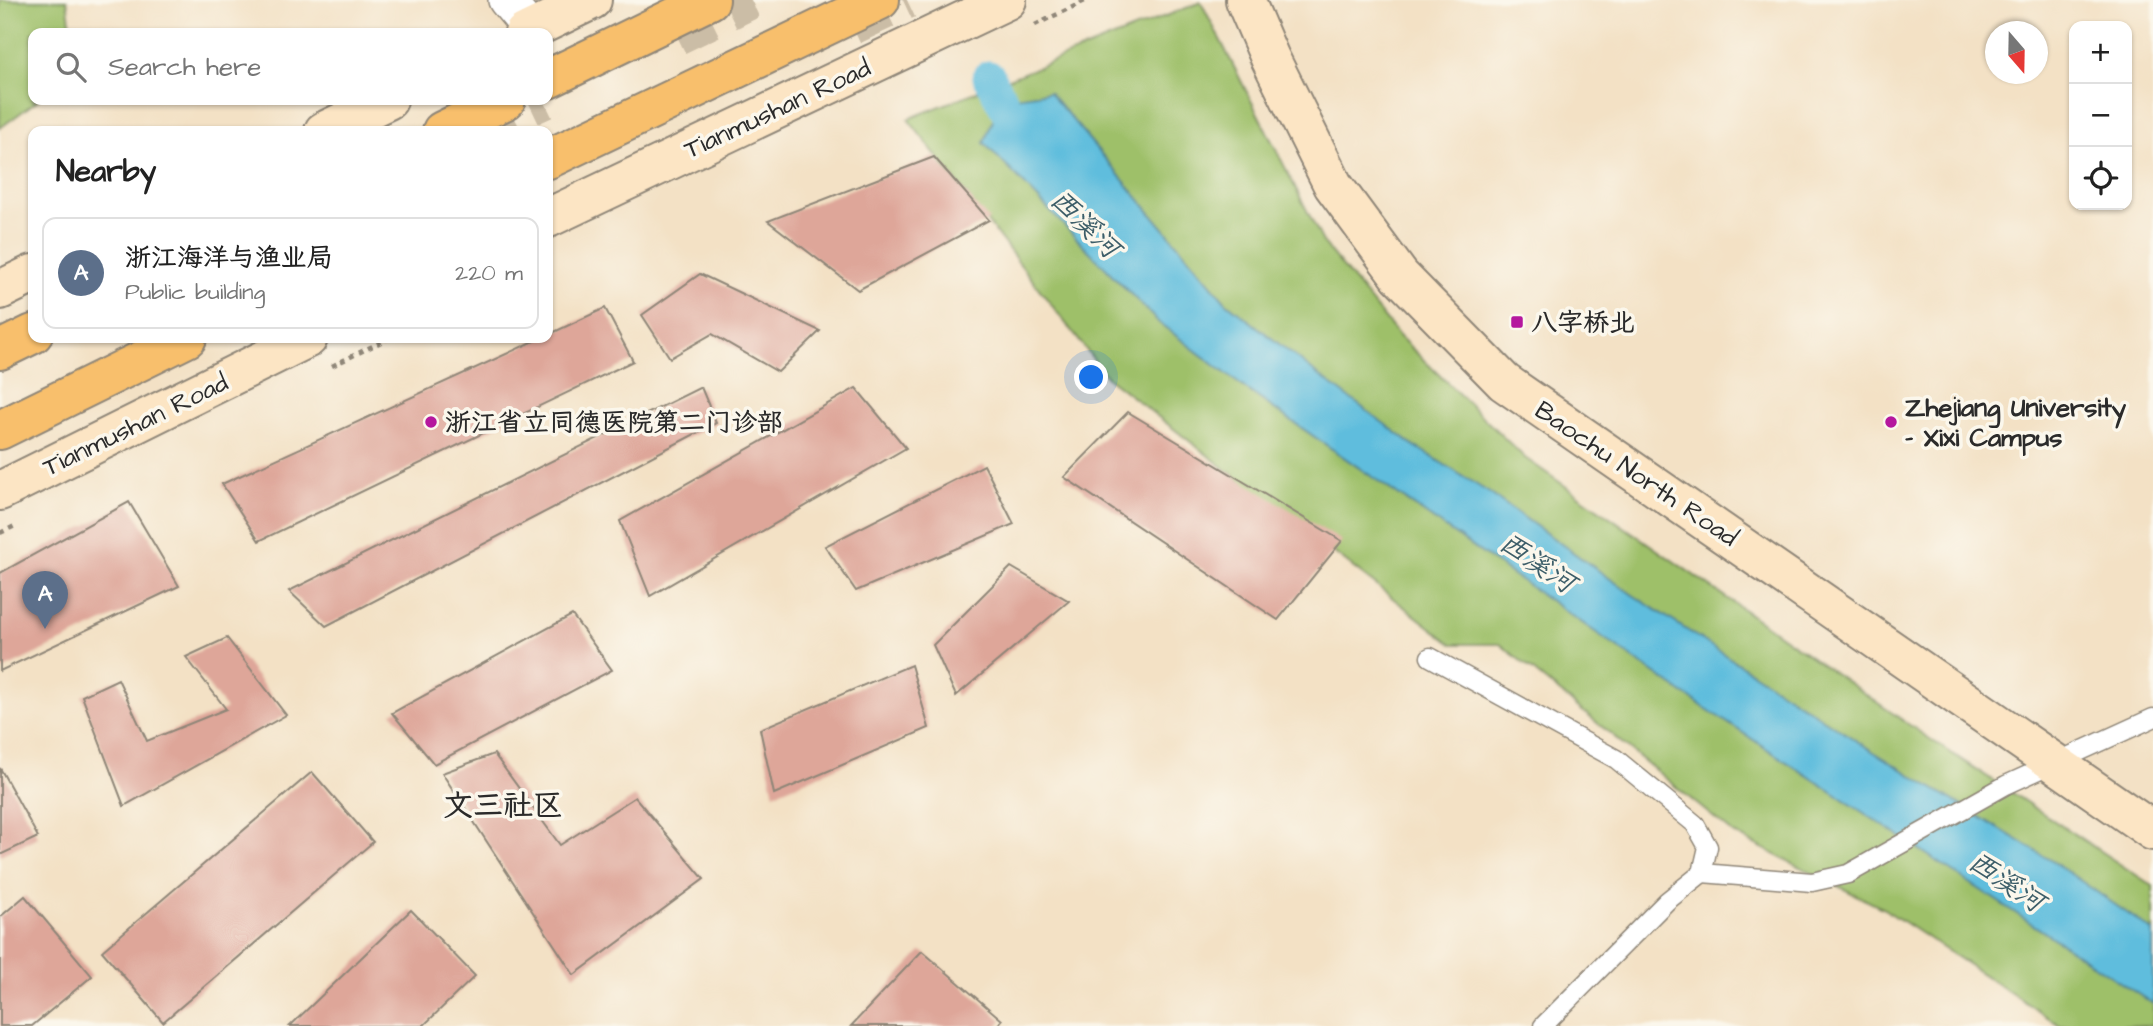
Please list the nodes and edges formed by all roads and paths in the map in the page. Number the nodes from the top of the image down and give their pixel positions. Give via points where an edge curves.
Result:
1 (506, 0) edge
2 (592, 0) edge
3 (710, 0) edge
4 (880, 0) tunnel mouth
5 (1007, 0) edge
6 (1245, 0) edge
7 (526, 28) edge
8 (534, 28) edge
9 (553, 77) edge
10 (378, 105) edge
11 (496, 105) edge
12 (334, 126) edge
13 (452, 126) edge
14 (553, 157) edge
15 (553, 216) edge
16 (28, 276) edge
17 (0, 290) edge
18 (28, 336) edge
19 (177, 343) edge
20 (298, 343) edge
21 (0, 350) edge
22 (0, 430) edge
23 (0, 491) edge
24 (1430, 657) dead end
25 (2153, 718) edge
26 (2053, 762) junction
27 (2153, 831) edge
28 (1702, 873) junction
29 (1543, 1026) edge

1 - 7 street
2 - 8 main road
3 - 9 main road
4 - 14 main road, Tianmushan Road
5 - 15 main road, Tianmushan Road
6 - 26 main road, Baochu North Road via 1333,185 1400,276 1504,382
10 - 12 main road
11 - 13 main road
16 - 17 main road
18 - 21 main road
19 - 22 main road, Tianmushan Road
20 - 23 main road, Tianmushan Road
24 - 28 lane via 1616,759 1695,824 1708,847
25 - 26 lane
26 - 27 main road, Baochu North Road
26 - 28 lane via 1849,874 1812,882
28 - 29 lane via 1667,901

